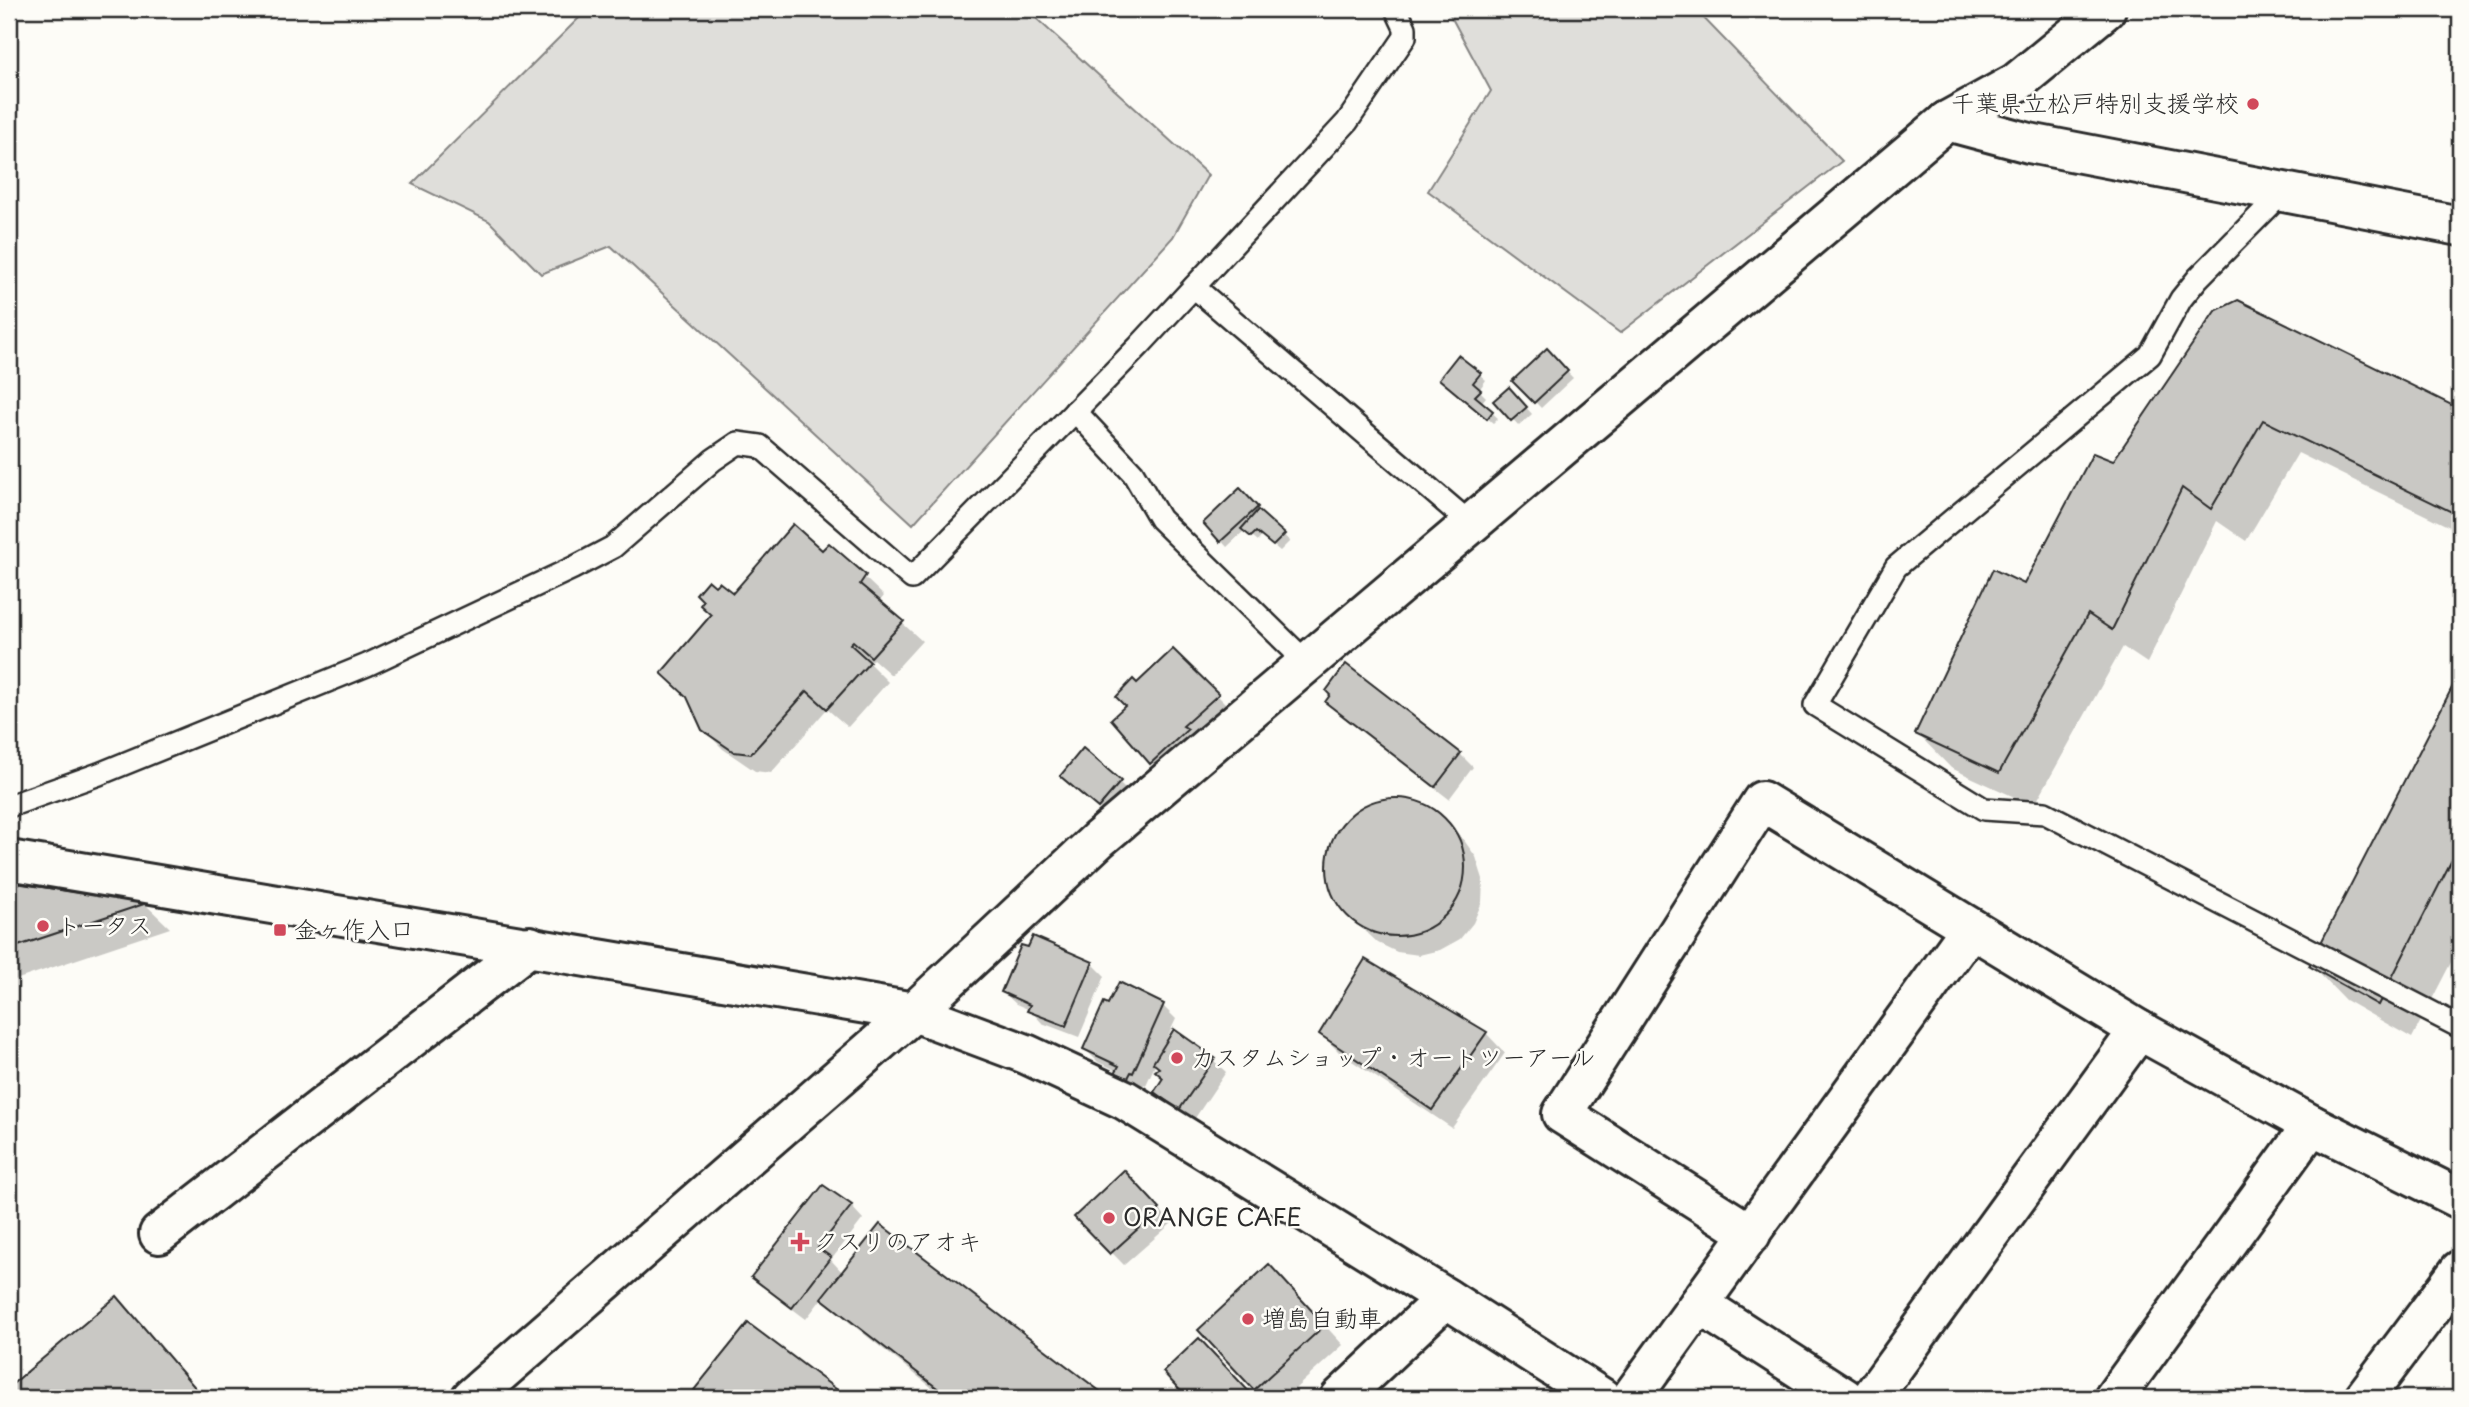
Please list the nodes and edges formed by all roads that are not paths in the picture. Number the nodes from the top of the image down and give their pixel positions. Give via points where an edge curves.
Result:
1 (1396, 9) edge
2 (2092, 13) edge
3 (1947, 121) junction
4 (2283, 192) junction
5 (2460, 226) edge
6 (1194, 287) junction
7 (1076, 411) junction
8 (1472, 525) junction
9 (1308, 664) junction
10 (9, 806) edge
11 (9, 860) edge
12 (1971, 928) junction
13 (530, 946) junction
14 (914, 1012) junction
15 (2460, 1027) edge
16 (2139, 1030) junction
17 (2312, 1125) junction
18 (2460, 1199) edge
19 (159, 1234) dead end
20 (1751, 1234) junction
21 (2460, 1270) edge
22 (1446, 1298) junction
23 (1699, 1304) junction
24 (1592, 1396) edge
25 (471, 1398) edge
26 (1340, 1398) edge
27 (1631, 1398) edge
28 (1845, 1398) edge
29 (1871, 1398) edge
30 (2113, 1398) edge
31 (2364, 1398) edge

1 - 6 lane via 1405,37 1347,122
2 - 3 street via 2016,83
3 - 4 street via 2029,143
3 - 8 street
4 - 5 street
4 - 15 lane via 2198,278 2150,355 1896,567 1815,705 1984,809 2045,813
6 - 7 lane
6 - 8 lane
7 - 9 lane via 1133,473 1160,519
7 - 10 lane via 912,578 760,446 738,443 613,547 573,568 367,665
8 - 9 street
9 - 14 street via 1100,839
11 - 13 street
12 - 16 street
12 - 20 street
12 - 20 street via 1762,801 1562,1114
13 - 14 street
13 - 19 street
14 - 22 street via 1026,1054 1125,1100
14 - 25 street
16 - 17 street
16 - 29 street
17 - 18 street
17 - 30 street
20 - 23 street
21 - 31 street
22 - 24 street
22 - 26 street
23 - 27 street
23 - 28 street

